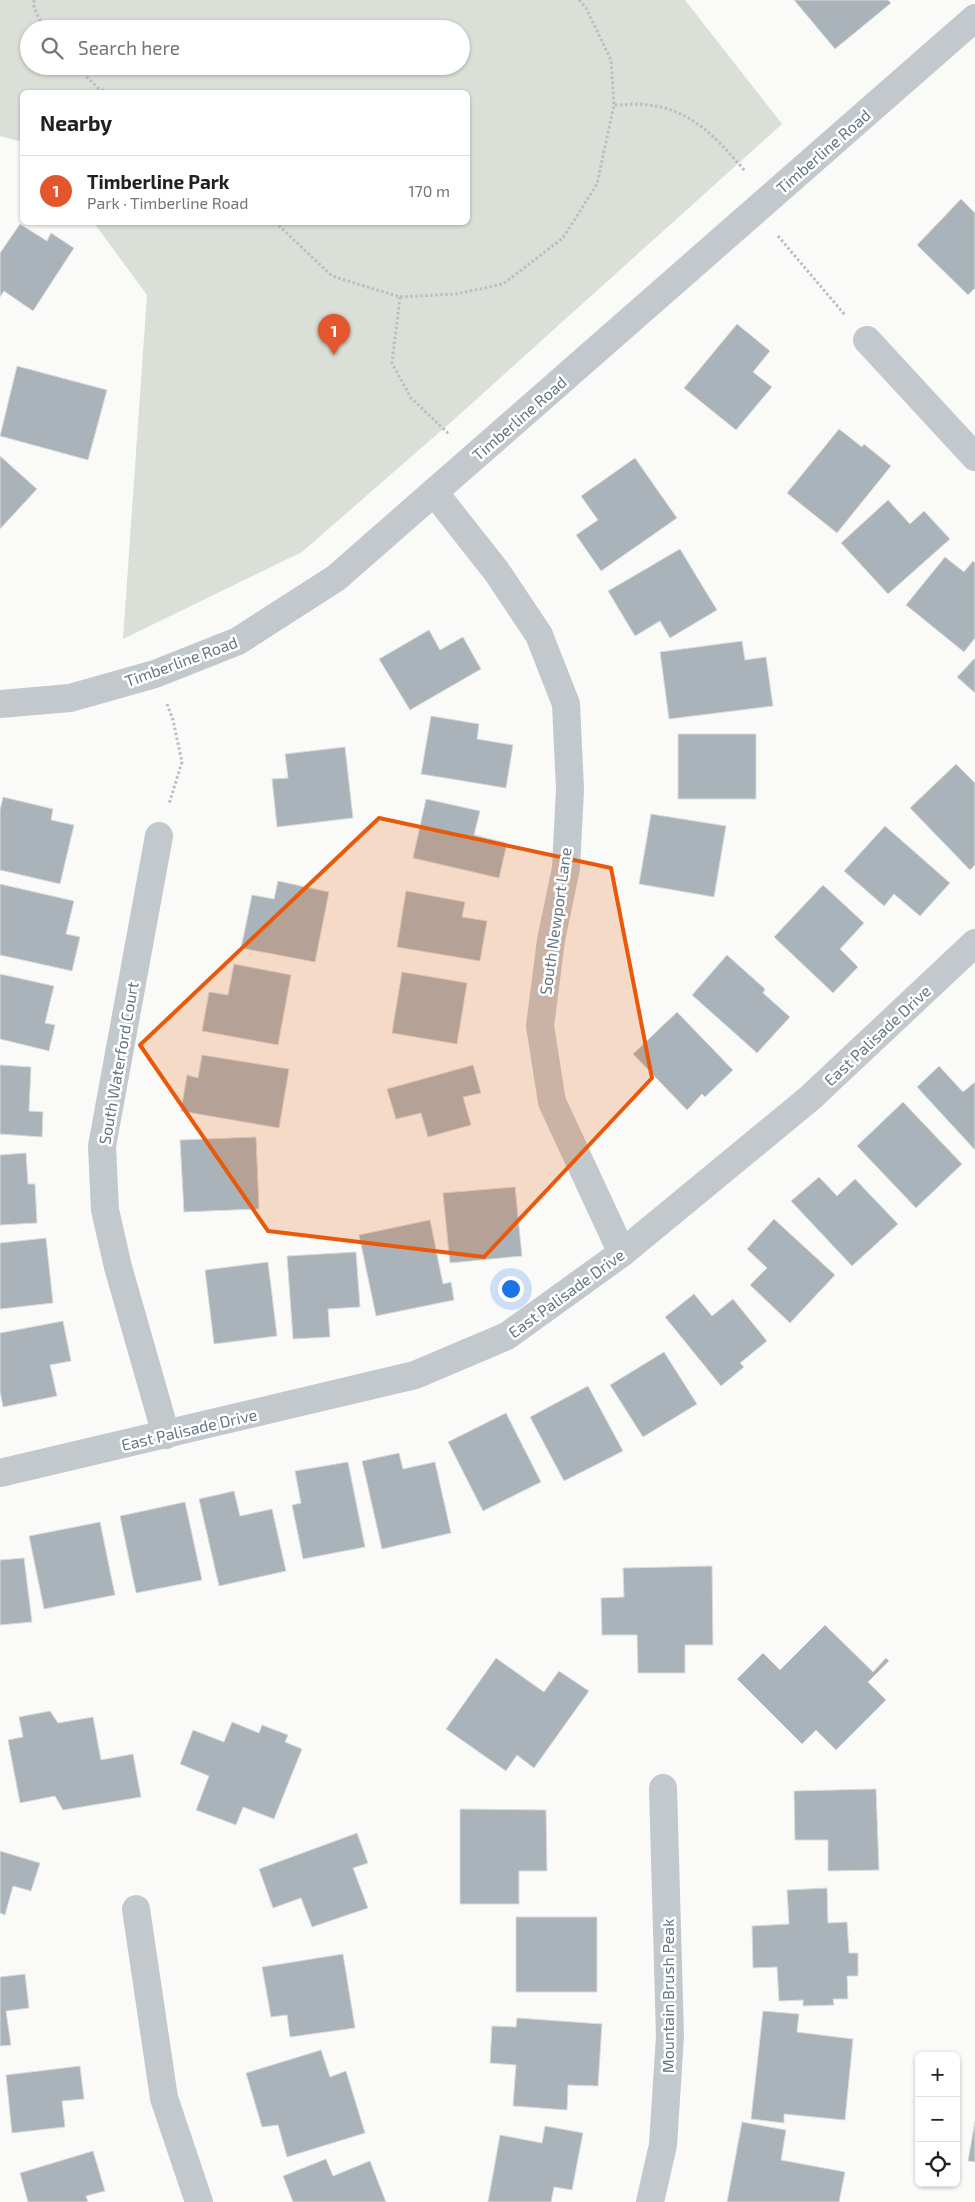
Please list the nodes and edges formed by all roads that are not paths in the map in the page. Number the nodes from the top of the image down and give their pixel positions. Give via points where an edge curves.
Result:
1 (975, 18) edge
2 (866, 340) road end
3 (975, 457) edge
4 (434, 492) junction
5 (0, 704) edge
6 (159, 836) road end
7 (975, 943) edge
8 (622, 1253) junction
9 (166, 1436) junction
10 (0, 1473) edge
11 (663, 1788) dead end
12 (136, 1909) dead end
13 (199, 2202) edge
14 (650, 2202) edge

1 - 4 street, Timberline Road
2 - 3 street
4 - 5 street, Timberline Road via 336,578 238,641 155,674 70,698
4 - 8 street, South Newport Lane via 497,572 539,635 566,704 570,789 566,868 551,940 540,1026 552,1102
6 - 9 street, South Waterford Court via 102,1146 105,1210 118,1268
7 - 8 street, East Palisade Drive via 810,1098
8 - 9 street, East Palisade Drive via 507,1336 414,1375
9 - 10 street, East Palisade Drive
11 - 14 street, Mountain Brush Peak via 670,2036 664,2145
12 - 13 street via 164,2098

